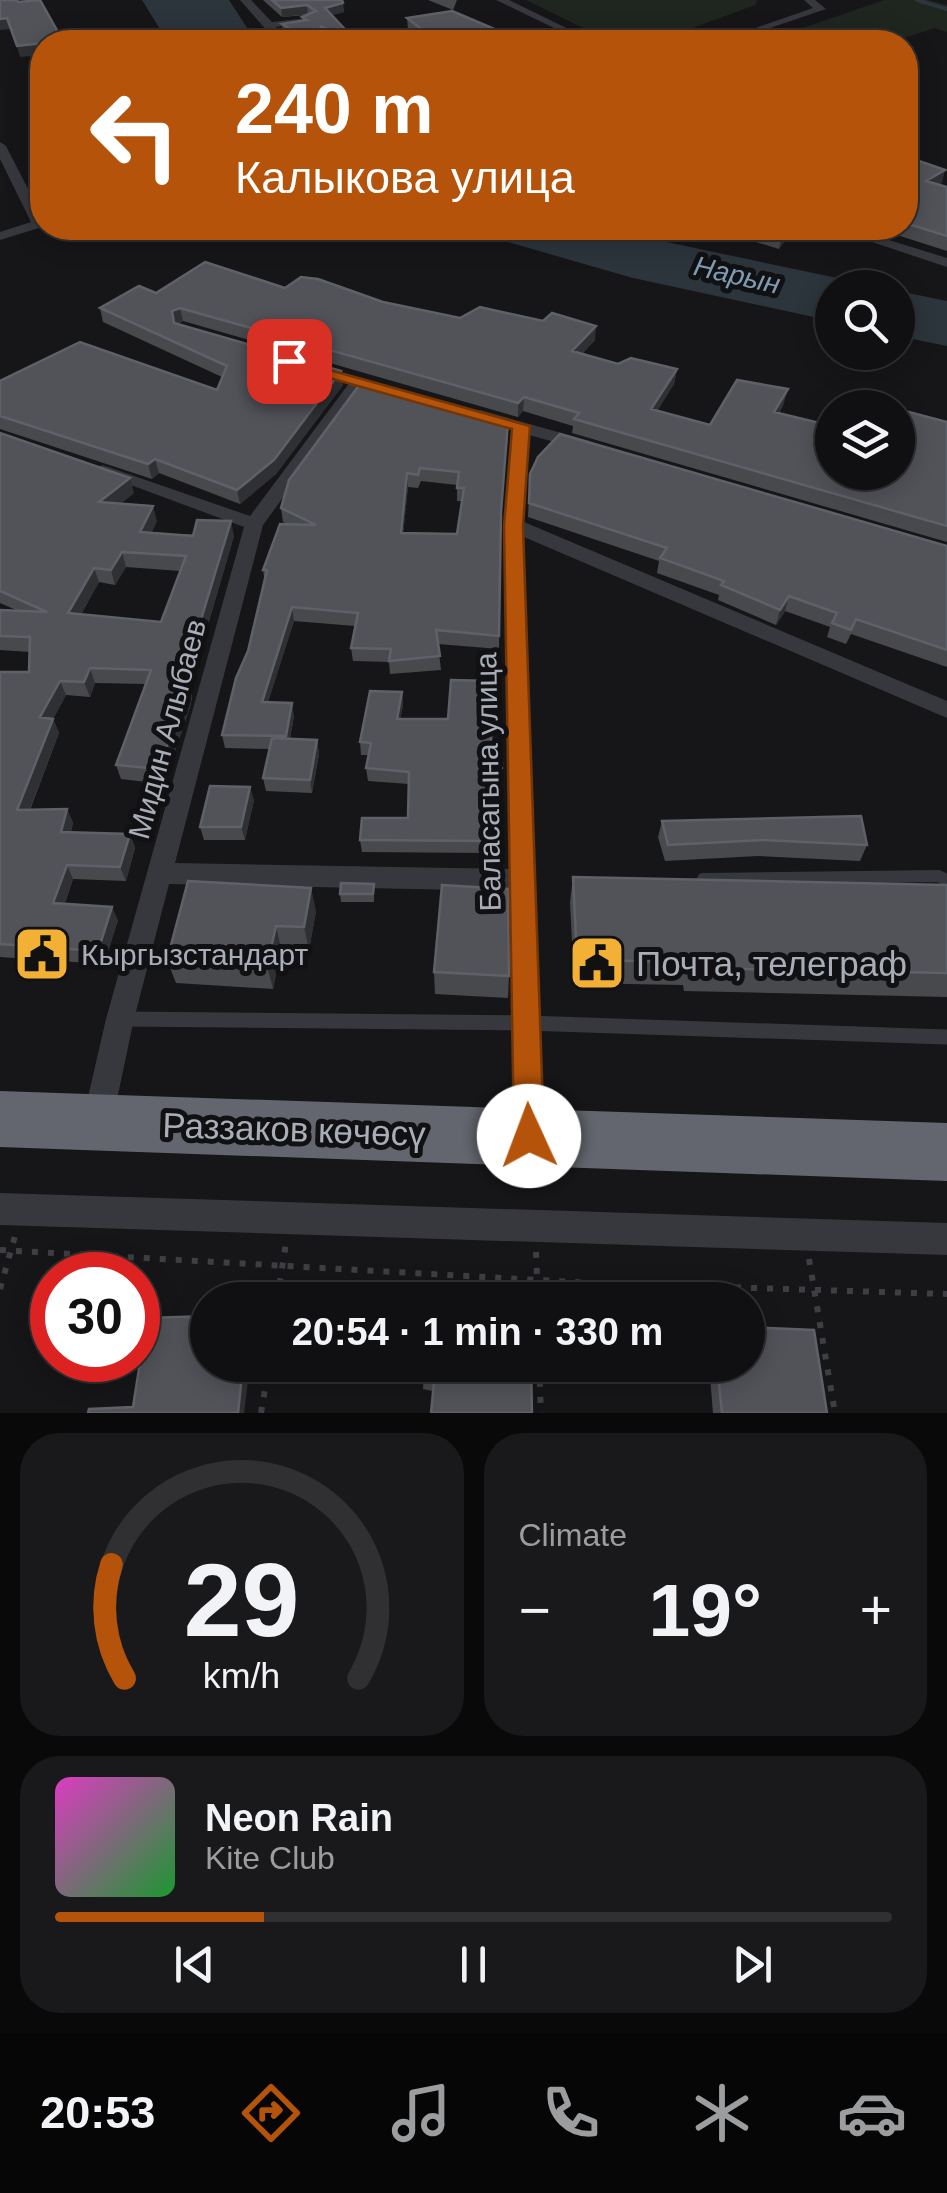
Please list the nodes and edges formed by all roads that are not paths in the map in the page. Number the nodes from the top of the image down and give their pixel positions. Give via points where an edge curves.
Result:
1 (245, 0) edge
2 (500, 0) edge
3 (809, 0) edge
4 (308, 21) edge
5 (270, 25) junction
6 (273, 30) edge
7 (564, 30) edge
8 (758, 30) edge
9 (0, 146) edge
10 (30, 206) edge
11 (30, 227) edge
12 (0, 236) edge
13 (877, 240) edge
14 (947, 263) edge
15 (359, 382) edge
16 (467, 411) edge
17 (521, 426) junction
18 (595, 448) edge
19 (91, 467) edge
20 (254, 524) junction
21 (514, 526) junction
22 (947, 710) edge
23 (159, 873) junction
24 (704, 879) edge
25 (522, 880) junction
26 (947, 880) edge
27 (120, 1019) junction
28 (526, 1023) junction
29 (947, 1037) edge
30 (0, 1120) edge
31 (97, 1122) junction
32 (529, 1136) junction
33 (947, 1152) edge
34 (11, 1209) edge
35 (947, 1240) edge

1 - 5 street
2 - 7 street
3 - 8 street via 821,10
4 - 5 street
5 - 6 street
9 - 10 street
11 - 12 street
13 - 14 street
15 - 20 street, Мидин Алыбаев
16 - 17 street
17 - 18 street
17 - 21 street, Баласагына улица
19 - 20 street
20 - 23 street, Мидин Алыбаев
21 - 22 street
21 - 25 street, Баласагына улица
23 - 25 street
23 - 27 street, Мидин Алыбаев
24 - 26 lane
25 - 28 street, Баласагына улица
27 - 28 lane
27 - 31 street, Мидин Алыбаев
28 - 29 lane
28 - 32 street, Баласагына улица
30 - 31 highway, Раззаков көчөсү
31 - 32 highway, Раззаков көчөсү
32 - 33 highway, Раззаков көчөсү
34 - 35 street

